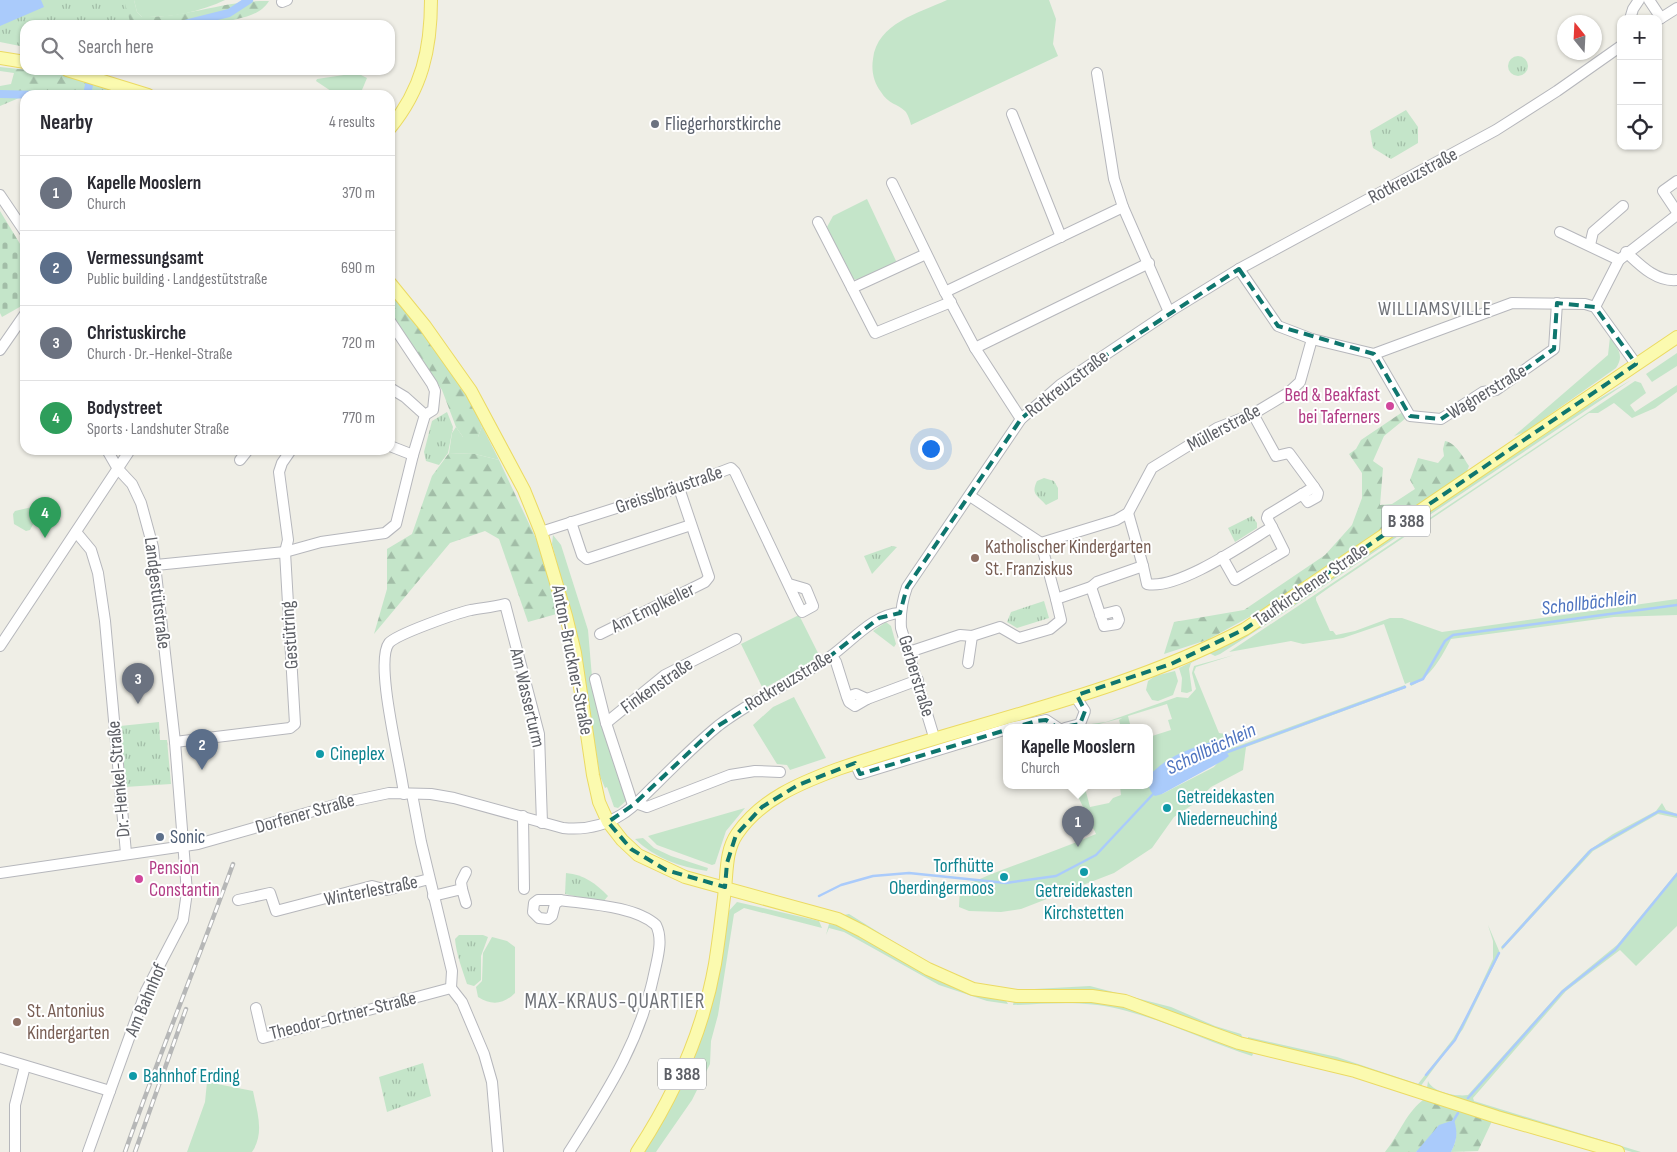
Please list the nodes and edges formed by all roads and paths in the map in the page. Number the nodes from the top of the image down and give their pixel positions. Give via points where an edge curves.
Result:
1 (431, 0) edge
2 (1639, 0) edge
3 (1649, 0) edge
4 (1677, 8) edge
5 (1631, 15) edge
6 (1658, 15) edge
7 (1662, 18) edge
8 (1617, 49) edge
9 (0, 58) edge
10 (20, 61) edge
11 (1097, 73) dead end
12 (88, 75) edge
13 (133, 90) edge
14 (1012, 114) dead end
15 (395, 121) edge
16 (1677, 181) edge
17 (892, 182) dead end
18 (0, 195) edge
19 (1623, 206) dead end
20 (1123, 207) junction
21 (1677, 214) edge
22 (818, 222) dead end
23 (20, 225) edge
24 (1560, 232) dead end
25 (1061, 237) junction
26 (1590, 245) junction
27 (926, 254) junction
28 (1622, 256) junction
29 (1149, 263) junction
30 (1239, 270) junction
31 (1677, 280) edge
32 (852, 288) junction
33 (395, 289) edge
34 (945, 292) junction
35 (951, 302) junction
36 (1558, 303) junction
37 (1595, 308) junction
38 (1168, 312) junction
39 (20, 321) edge
40 (395, 329) edge
41 (1677, 337) edge
42 (1312, 339) junction
43 (975, 348) junction
44 (0, 350) edge
45 (1374, 354) junction
46 (1636, 364) junction
47 (395, 391) edge
48 (1253, 414) junction
49 (425, 415) junction
50 (1021, 419) junction
51 (395, 448) edge
52 (110, 455) edge
53 (127, 455) edge
54 (244, 455) edge
55 (288, 455) edge
56 (413, 455) junction
57 (240, 460) dead end
58 (118, 469) junction
59 (679, 488) junction
60 (970, 496) junction
61 (1128, 513) junction
62 (572, 522) junction
63 (691, 525) junction
64 (1272, 527) junction
65 (76, 532) junction
66 (541, 532) junction
67 (1041, 543) junction
68 (285, 552) junction
69 (1222, 557) junction
70 (156, 565) junction
71 (1144, 566) junction
72 (789, 584) dead end
73 (1091, 587) junction
74 (1056, 599) junction
75 (900, 613) junction
76 (1100, 615) dead end
77 (600, 634) dead end
78 (972, 636) junction
79 (736, 639) dead end
80 (0, 646) edge
81 (909, 652) junction
82 (832, 656) junction
83 (968, 663) dead end
84 (595, 679) dead end
85 (918, 680) junction
86 (1075, 696) junction
87 (606, 723) junction
88 (1029, 724) edge
89 (1052, 724) edge
90 (1080, 724) edge
91 (1003, 731) edge
92 (934, 737) junction
93 (174, 742) junction
94 (855, 763) junction
95 (780, 772) dead end
96 (408, 794) junction
97 (635, 804) junction
98 (523, 816) junction
99 (542, 822) junction
100 (608, 822) junction
101 (184, 846) junction
102 (126, 853) junction
103 (466, 872) dead end
104 (0, 874) edge
105 (429, 879) junction
106 (462, 888) junction
107 (725, 888) junction
108 (524, 889) dead end
109 (433, 896) junction
110 (238, 900) dead end
111 (560, 900) dead end
112 (466, 903) dead end
113 (451, 988) junction
114 (256, 1008) dead end
115 (0, 1058) edge
116 (25, 1066) junction
117 (110, 1091) junction
118 (15, 1152) edge
119 (88, 1152) edge
120 (498, 1152) edge
121 (569, 1152) edge
122 (637, 1152) edge
123 (1618, 1152) edge

1 - 15 main road via 431,32 424,69
2 - 5 street
3 - 6 street
4 - 7 street
8 - 30 street, Rotkreuzstraße via 1481,139
9 - 10 main road
11 - 20 street via 1114,179
12 - 13 main road
14 - 25 street
16 - 21 street via 1663,191
17 - 27 street
18 - 23 street
19 - 26 street via 1593,232
20 - 25 street
20 - 29 street
21 - 28 street
22 - 32 street
24 - 26 street
25 - 34 street
26 - 28 street
27 - 32 street
27 - 34 street
28 - 31 street via 1654,274
28 - 37 street
29 - 38 street
29 - 43 street
30 - 38 street, Rotkreuzstraße
30 - 42 street via 1278,326
32 - 35 street via 875,333
33 - 66 main road, Anton-Bruckner-Straße via 452,363 488,420 524,490
34 - 35 street
35 - 43 street
36 - 37 street via 1585,304
36 - 45 street via 1512,303
36 - 45 street, Wagnerstraße via 1554,349 1496,390 1483,392 1441,419 1410,416
37 - 46 street
38 - 50 street, Rotkreuzstraße via 1060,385
39 - 44 street
40 - 49 street via 435,391 433,410
41 - 46 main road, Taufkirchener Straße / B 388
42 - 45 street
42 - 48 street, Müllerstraße via 1300,382
43 - 50 street
46 - 86 main road, Taufkirchener Straße / B 388 via 1245,629 1164,667
47 - 49 street
48 - 61 street, Müllerstraße via 1217,428 1152,468
48 - 64 street via 1276,456 1289,453 1314,487 1268,515
49 - 56 street
50 - 60 street, Rotkreuzstraße
51 - 56 street
52 - 58 street, Landgestütstraße
53 - 58 street
54 - 57 street
55 - 68 street via 279,472 288,540
56 - 68 street via 392,529
58 - 65 street
58 - 70 street, Landgestütstraße via 132,484 141,503
59 - 62 street, Greisslbräustraße
59 - 63 street, Am Emplkeller
59 - 72 street, Greisslbräustraße via 728,469 734,470
60 - 67 street
60 - 75 street, Rotkreuzstraße via 907,587
61 - 67 street via 1116,520
61 - 71 street
62 - 63 street via 586,559
62 - 66 street, Greisslbräustraße
63 - 77 street, Am Emplkeller via 709,577 705,582
64 - 69 street
64 - 69 street via 1284,551 1235,580
65 - 80 street
65 - 102 street, Dr.-Henkel-Straße via 91,550 98,573
66 - 100 main road, Anton-Bruckner-Straße via 566,616 592,774
67 - 74 street
68 - 70 street
68 - 93 street, Gestütring via 296,724 290,728
69 - 71 street via 1193,573 1155,586 1147,584
70 - 93 street, Landgestütstraße
71 - 73 street
73 - 74 street
73 - 76 street
74 - 78 street via 1061,620 1050,629 1019,638 1000,627
75 - 81 street, Gerberstraße
75 - 82 street, Rotkreuzstraße via 879,618
78 - 81 street via 960,634
78 - 83 street
79 - 87 street, Finkenstraße via 665,675
81 - 85 street, Gerberstraße
82 - 85 street via 849,702 855,706 867,698
82 - 97 street, Rotkreuzstraße via 732,715 701,740
84 - 87 street
85 - 92 street, Gerberstraße
86 - 90 street via 1085,711
86 - 92 main road, Taufkirchener Straße / B 388
87 - 97 street
88 - 89 street via 1046,720
91 - 94 street via 860,774
92 - 94 main road, Taufkirchener Straße / B 388
93 - 101 street, Landgestütstraße
94 - 107 main road, Taufkirchener Straße / B 388 via 798,785 756,812 730,846
95 - 97 street via 730,775 647,807
96 - 98 street, Dorfener Straße via 454,798
96 - 99 street, Am Wasserturm via 386,685 388,645 396,638 462,613 505,604 539,734
96 - 101 street, Dorfener Straße via 360,799
96 - 105 street
97 - 100 street, Rotkreuzstraße
98 - 99 street, Dorfener Straße
98 - 108 street
99 - 100 street, Dorfener Straße via 571,829
100 - 107 main road, Anton-Bruckner-Straße via 630,849 646,860 685,877
101 - 102 street, Dorfener Straße
101 - 117 street, Am Bahnhof via 187,892 183,920 146,991
102 - 104 street, Dorfener Straße
103 - 106 street
105 - 109 street
105 - 110 street, Winterlestraße via 387,890 372,886 276,911 270,893
106 - 109 street
106 - 112 street
107 - 122 main road, B 388 via 715,964 694,1044 672,1092
107 - 123 main road, Anton-Bruckner-Straße via 838,920 928,969 973,989 1017,996 1092,996 1125,1001 1232,1041 1355,1071
109 - 113 street via 452,971
111 - 121 street via 613,908 645,918 656,925 660,938 654,975 637,1034 619,1072
113 - 114 street, Theodor-Ortner-Straße via 263,1038
113 - 120 street via 462,1002 484,1054 492,1082
115 - 116 street
116 - 117 street
116 - 118 street via 15,1105
117 - 119 street, Am Bahnhof

